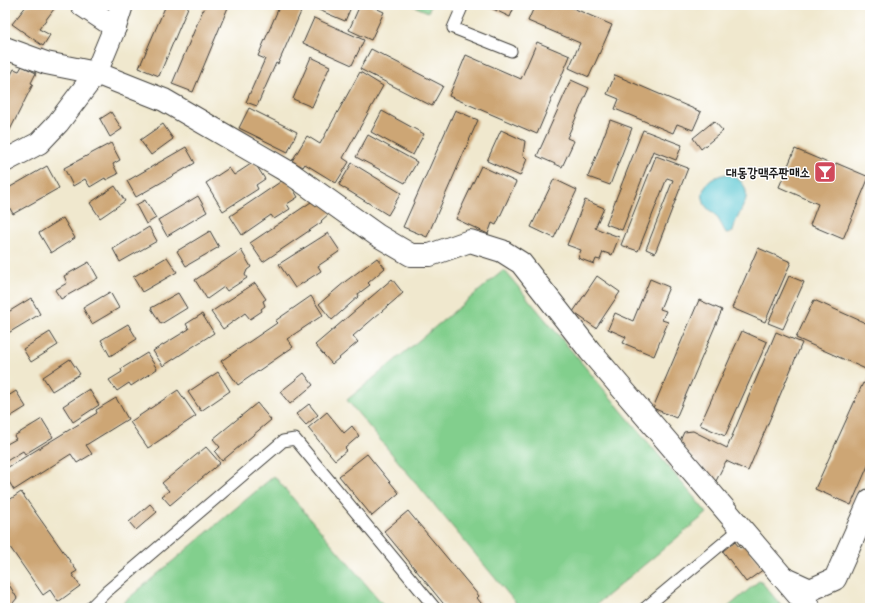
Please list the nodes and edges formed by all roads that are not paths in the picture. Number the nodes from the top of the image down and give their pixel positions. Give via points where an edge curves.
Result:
1 (82, 5) edge
2 (122, 5) edge
3 (463, 5) edge
4 (115, 27) junction
5 (5, 48) edge
6 (511, 51) dead end
7 (96, 73) junction
8 (5, 161) edge
9 (870, 500) edge
10 (741, 528) junction
11 (785, 579) junction
12 (90, 608) edge
13 (435, 608) edge
14 (645, 608) edge
15 (809, 608) edge

1 - 4 street
2 - 4 street
3 - 6 lane via 453,28
4 - 7 street
5 - 7 street via 46,63
7 - 8 street via 58,124 39,143
7 - 10 street via 164,100 238,142 290,173 377,235 411,255 430,255 470,241 502,251 515,259
9 - 11 street via 835,579 810,590
10 - 11 street
10 - 14 lane
11 - 15 street
12 - 13 lane via 283,441 295,439

